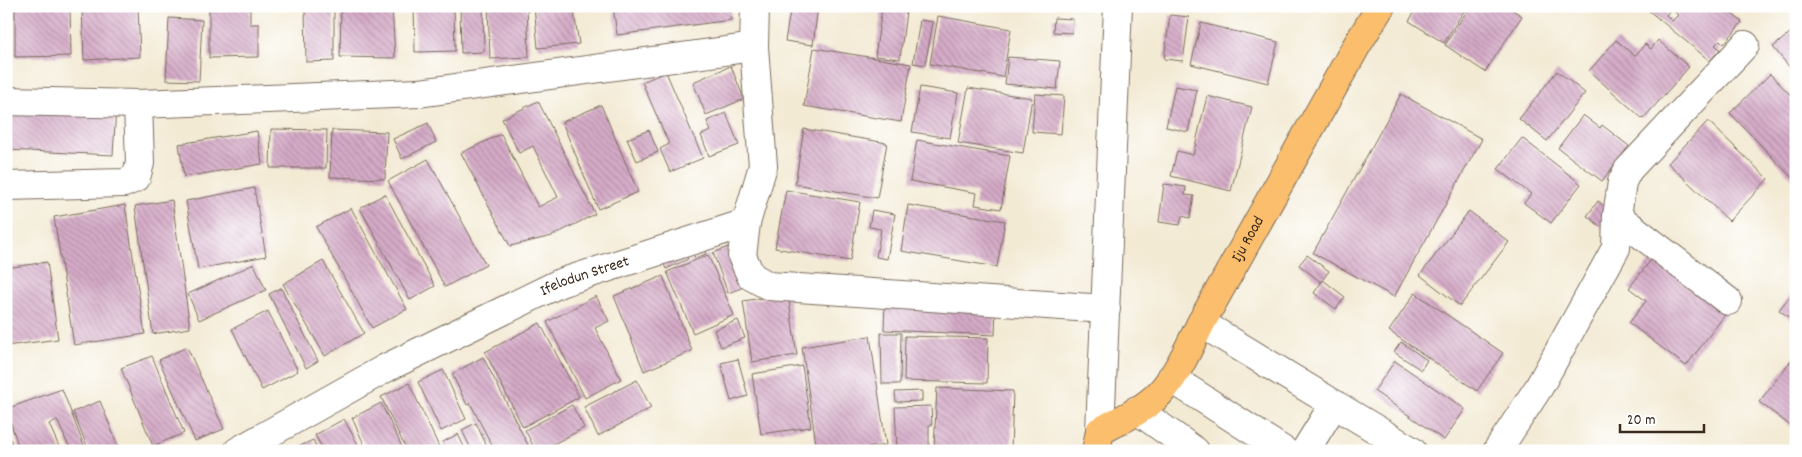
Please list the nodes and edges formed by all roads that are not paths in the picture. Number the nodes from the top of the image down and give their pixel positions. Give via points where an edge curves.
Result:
1 (755, 6) edge
2 (1118, 6) edge
3 (1381, 6) edge
4 (1745, 46) dead end
5 (754, 47) junction
6 (6, 101) edge
7 (138, 104) junction
8 (6, 186) edge
9 (1617, 216) junction
10 (746, 223) junction
11 (1728, 301) dead end
12 (1106, 309) junction
13 (1201, 323) junction
14 (1170, 378) junction
15 (1334, 404) junction
16 (1137, 410) junction
17 (1098, 441) edge
18 (238, 451) edge
19 (1195, 451) edge
20 (1284, 451) edge
21 (1305, 451) edge
22 (1412, 451) edge
23 (1497, 451) edge

1 - 5 street
2 - 12 street
3 - 13 main road, Iju Road
4 - 9 street via 1628,170 1622,182
5 - 7 street via 418,93
5 - 10 street via 763,166
6 - 7 street
7 - 8 street via 140,163 136,178 124,183
9 - 11 street
9 - 23 street via 1616,248 1539,387
10 - 12 street via 742,256 751,276 769,286
10 - 18 street, Ifelodun Street via 560,283 386,368
12 - 17 street
13 - 14 main road, Iju Road
13 - 15 street
14 - 16 main road, Iju Road via 1159,394
14 - 20 street
15 - 21 street
15 - 22 street
16 - 17 main road, Iju Road
16 - 19 street

